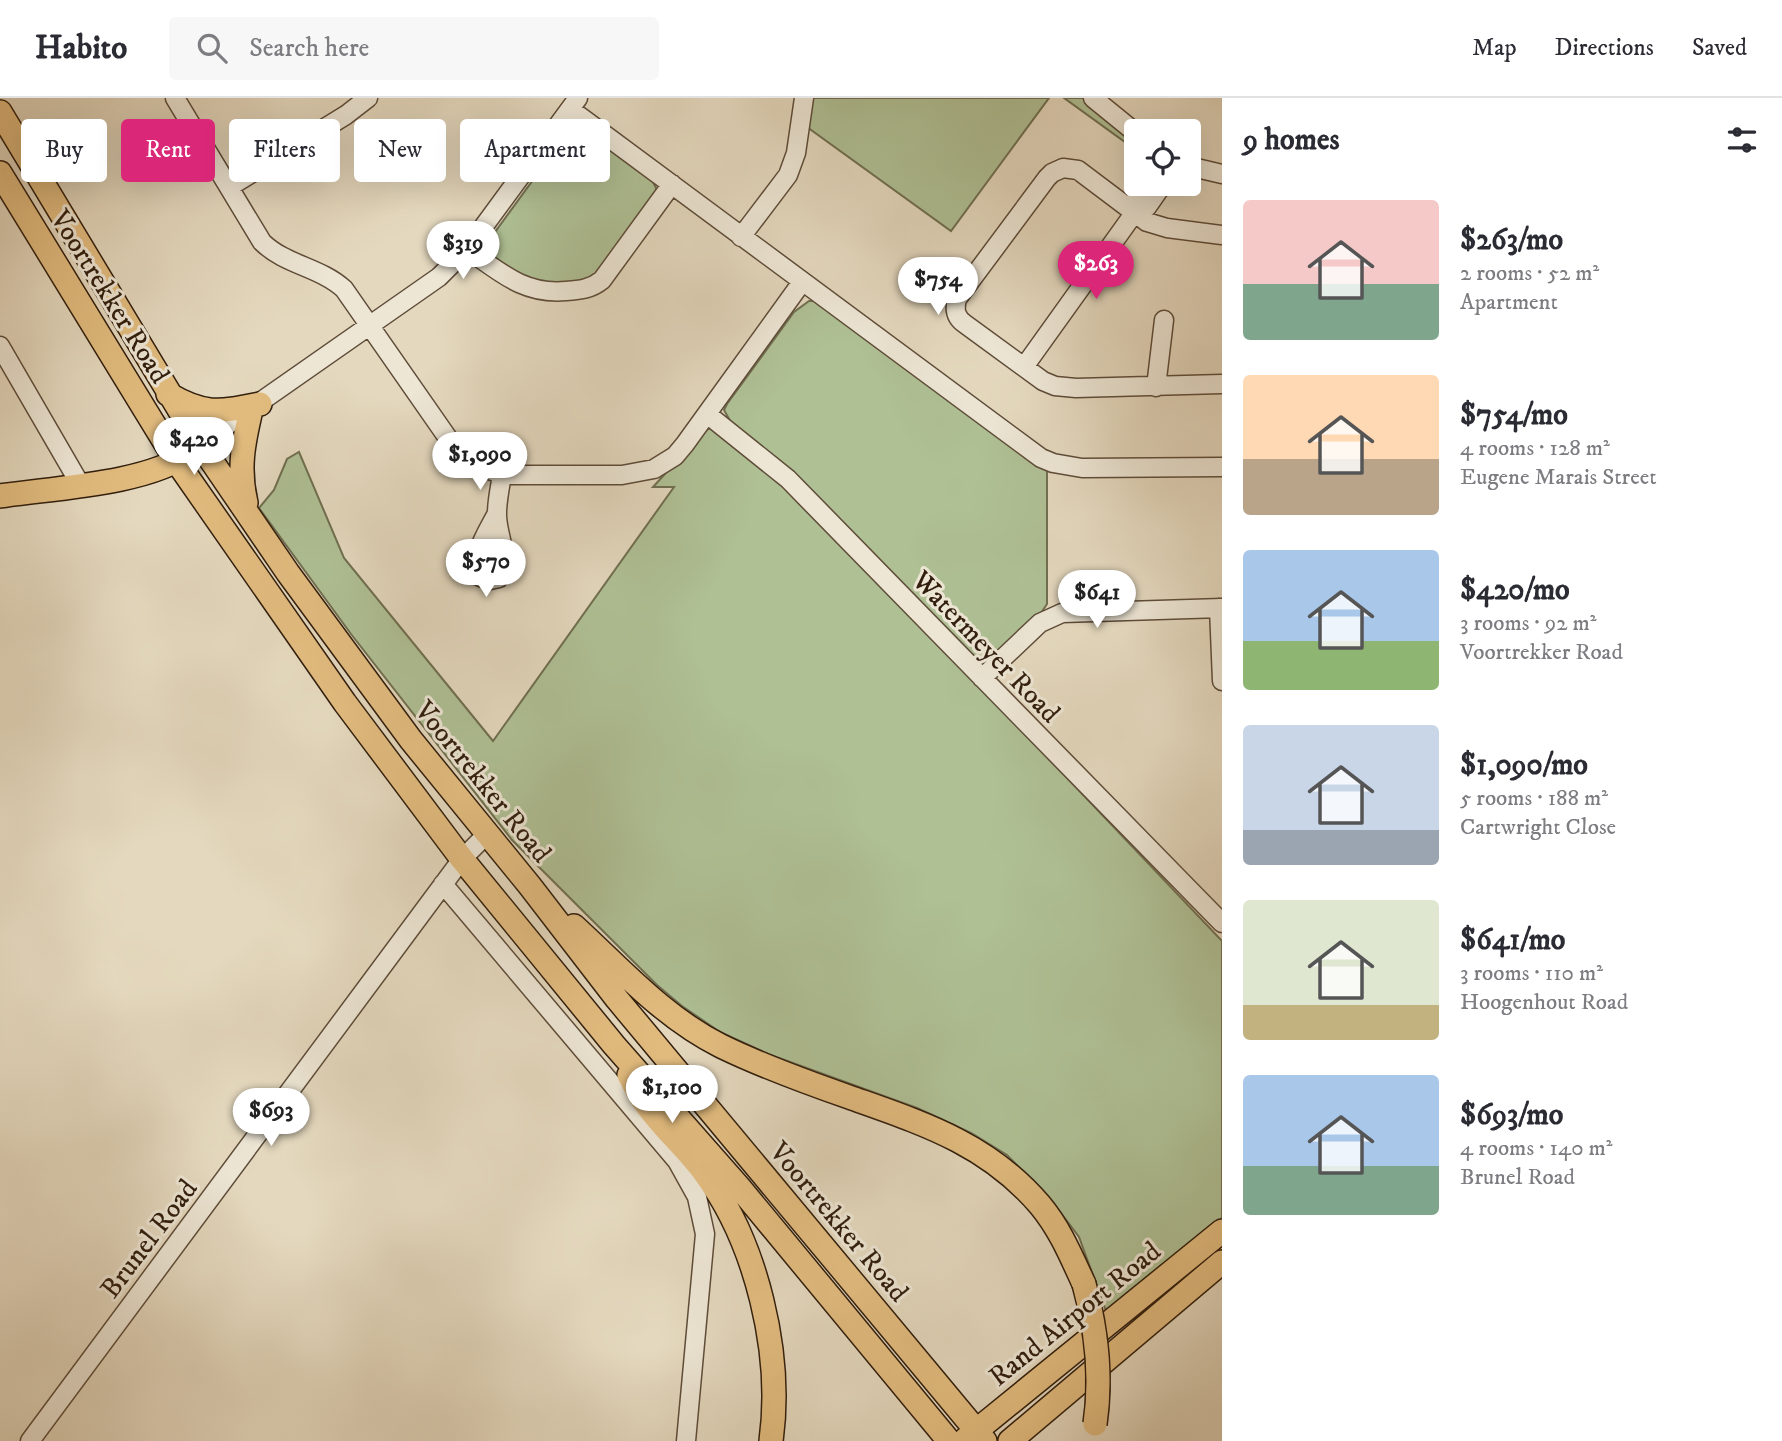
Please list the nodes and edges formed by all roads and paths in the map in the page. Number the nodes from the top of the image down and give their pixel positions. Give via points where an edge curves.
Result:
1 (175, 98) edge
2 (368, 98) edge
3 (804, 98) edge
4 (1093, 98) edge
5 (574, 103) edge
6 (0, 112) edge
7 (1124, 123) edge
8 (1201, 169) edge
9 (0, 173) edge
10 (1222, 174) edge
11 (672, 184) junction
12 (229, 187) junction
13 (1137, 196) edge
14 (1155, 196) edge
15 (1135, 212) junction
16 (1222, 236) edge
17 (741, 237) junction
18 (467, 249) junction
19 (802, 282) junction
20 (1164, 320) dead end
21 (368, 326) junction
22 (0, 346) edge
23 (1024, 367) junction
24 (1222, 384) edge
25 (1156, 387) junction
26 (168, 394) junction
27 (262, 402) junction
28 (707, 414) junction
29 (200, 444) junction
30 (177, 462) junction
31 (1222, 467) edge
32 (502, 475) junction
33 (80, 484) junction
34 (0, 496) edge
35 (247, 510) junction
36 (496, 515) dead end
37 (1220, 608) edge
38 (982, 678) junction
39 (1222, 681) edge
40 (487, 834) junction
41 (462, 859) junction
42 (443, 884) junction
43 (530, 887) junction
44 (1222, 923) edge
45 (614, 1045) junction
46 (1222, 1231) edge
47 (1222, 1262) edge
48 (931, 1431) edge
49 (1093, 1433) edge
50 (975, 1437) edge
51 (30, 1441) edge
52 (686, 1441) edge
53 (771, 1441) edge
54 (949, 1441) edge
55 (1010, 1441) edge

1 - 12 street
2 - 12 street
3 - 17 street via 793,164
4 - 7 street
5 - 11 street
5 - 18 street
6 - 26 main road, Voortrekker Road
8 - 10 street
9 - 30 main road, Voortrekker Road
11 - 17 street
11 - 18 street via 602,280 589,288 531,289
12 - 21 street via 270,250 335,281
13 - 15 street
14 - 15 street via 1147,207
15 - 16 street via 1157,226
15 - 23 street
15 - 23 street via 1078,170 1057,170 957,299 960,321
17 - 19 street
18 - 21 street via 439,277
19 - 28 street
19 - 31 street via 1041,458 1082,468
20 - 25 street
21 - 27 street
21 - 32 street via 457,451
22 - 33 street
23 - 25 street via 1055,386
24 - 25 street
26 - 27 main road via 210,411
26 - 29 main road, Voortrekker Road
27 - 29 street
27 - 35 main road via 242,447 240,475
28 - 32 street via 675,456 654,469 622,475
28 - 38 street, Watermeyer Road via 788,479
29 - 30 main road
29 - 35 main road, Voortrekker Road
30 - 33 main road via 146,473
30 - 41 main road, Voortrekker Road via 345,703
32 - 36 street
33 - 34 main road
35 - 40 main road, Voortrekker Road via 411,740
37 - 38 street via 1062,613 1040,624
37 - 39 street
38 - 44 street, Watermeyer Road
40 - 41 street, Brunel Road
40 - 43 main road, Voortrekker Road
41 - 42 street, Brunel Road
41 - 45 main road, Voortrekker Road
42 - 51 street, Brunel Road
42 - 52 street via 677,1161 696,1197 704,1248
43 - 49 main road, bridge via 648,997 691,1029 797,1079 953,1137 986,1156 1040,1205 1066,1243 1084,1284 1098,1349
43 - 50 main road, Voortrekker Road
45 - 48 main road, Voortrekker Road via 739,1187
45 - 53 main road via 643,1102 705,1173 751,1264 763,1304 773,1376
46 - 50 main road, Rand Airport Road
47 - 55 main road, Rand Airport Road
48 - 54 main road, Voortrekker Road

